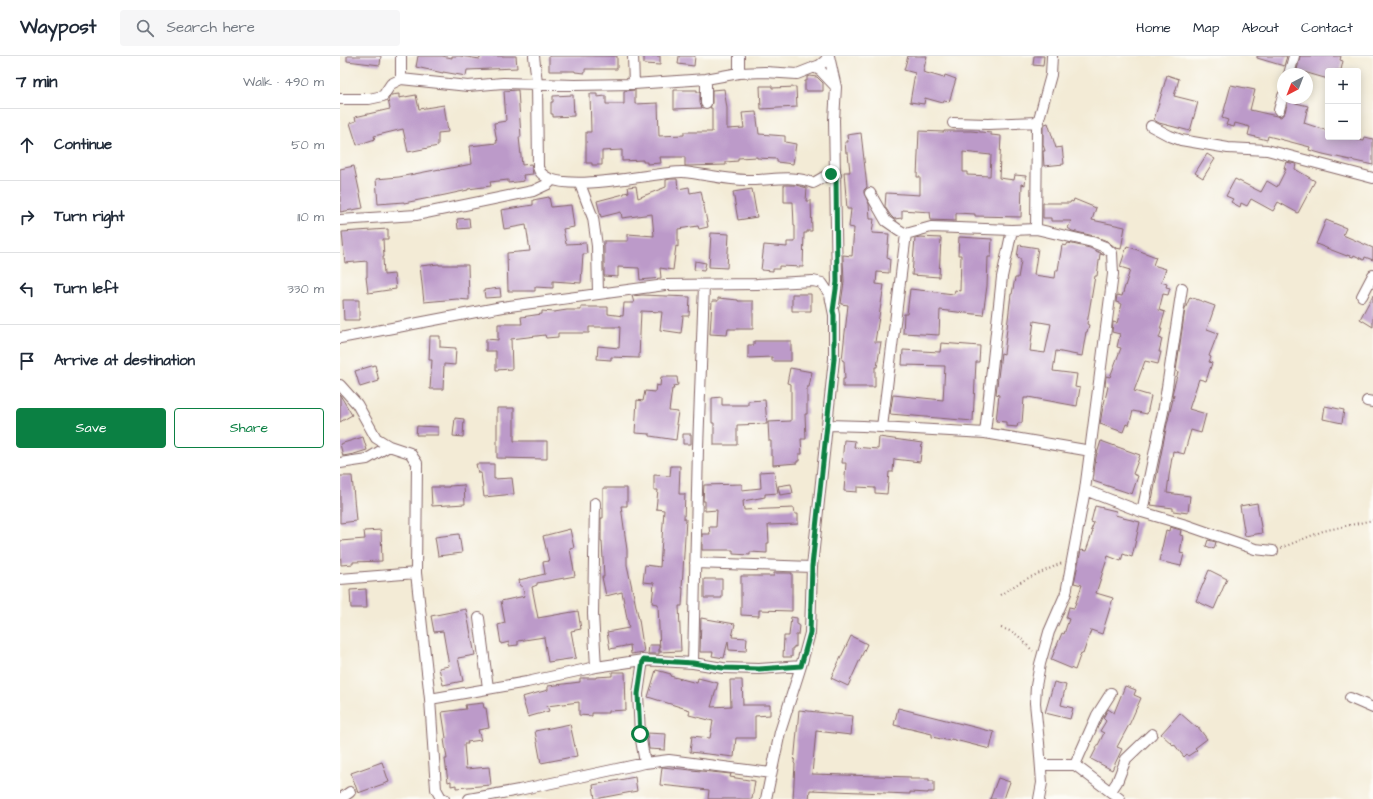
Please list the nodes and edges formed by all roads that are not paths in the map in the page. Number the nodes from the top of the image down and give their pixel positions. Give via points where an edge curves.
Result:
1 (401, 56) edge
2 (534, 56) edge
3 (633, 56) edge
4 (739, 56) edge
5 (829, 56) edge
6 (1052, 56) edge
7 (1294, 56) edge
8 (814, 67) junction
9 (1291, 68) edge
10 (739, 73) junction
11 (402, 78) junction
12 (706, 79) junction
13 (537, 83) junction
14 (634, 84) junction
15 (836, 87) junction
16 (340, 100) edge
17 (706, 103) dead end
18 (1281, 104) edge
19 (1279, 110) dead end
20 (1039, 122) junction
21 (953, 123) dead end
22 (1151, 126) dead end
23 (836, 175) junction
24 (1373, 178) edge
25 (552, 180) junction
26 (580, 184) junction
27 (870, 193) dead end
28 (340, 220) edge
29 (1036, 229) junction
30 (1012, 230) junction
31 (906, 234) junction
32 (1373, 275) edge
33 (704, 285) junction
34 (1182, 288) dead end
35 (598, 294) junction
36 (1362, 296) dead end
37 (833, 311) junction
38 (340, 338) edge
39 (340, 385) edge
40 (827, 425) junction
41 (882, 427) junction
42 (985, 433) junction
43 (389, 446) junction
44 (1090, 451) junction
45 (340, 463) edge
46 (1086, 490) junction
47 (595, 503) dead end
48 (1142, 512) junction
49 (1273, 551) road end
50 (695, 564) junction
51 (812, 566) junction
52 (416, 573) junction
53 (340, 579) edge
54 (479, 618) dead end
55 (643, 660) junction
56 (693, 663) junction
57 (801, 666) junction
58 (596, 667) junction
59 (488, 688) junction
60 (1111, 693) dead end
61 (1350, 698) dead end
62 (430, 699) junction
63 (1373, 708) edge
64 (1152, 734) dead end
65 (644, 763) junction
66 (1041, 765) junction
67 (1075, 765) junction
68 (771, 773) junction
69 (1110, 791) junction
70 (350, 792) dead end
71 (521, 795) edge
72 (340, 799) edge
73 (444, 799) edge
74 (469, 799) edge
75 (766, 799) edge
76 (1039, 799) edge
77 (1120, 799) edge

1 - 11 street
2 - 13 street
3 - 14 street
4 - 10 street
5 - 8 street
5 - 15 street
6 - 20 street via 1051,75
7 - 9 street
8 - 10 street via 797,74
8 - 15 street
10 - 12 street
11 - 13 street via 468,86
11 - 16 street via 391,84 383,96
12 - 14 street
12 - 17 street
13 - 14 street
13 - 25 street via 538,167 542,175
15 - 23 street
18 - 19 street
20 - 21 street
20 - 29 street
22 - 24 street via 1181,140 1228,148 1267,150
23 - 26 street via 826,175 813,183 789,178 747,180 682,172
23 - 37 street via 837,282
25 - 26 street
25 - 28 street via 533,191 416,215
26 - 35 street via 593,218 597,246
27 - 31 street via 886,220
29 - 30 street
29 - 44 street via 1092,242 1106,247 1112,253 1112,274
30 - 31 street via 931,228
30 - 42 street via 1002,277
31 - 41 street
32 - 36 street
33 - 35 street via 665,285
33 - 37 street via 813,281 822,283 830,295
33 - 50 street
34 - 48 street via 1164,407
35 - 38 street via 502,307
37 - 40 street via 834,359
39 - 43 street via 357,404 376,438
40 - 41 street
40 - 51 street
41 - 42 street
42 - 44 street
43 - 45 street via 367,459
43 - 52 street via 410,453 417,463
44 - 46 street
46 - 48 street
46 - 66 street via 1066,594 1049,632 1036,686 1035,703
47 - 58 street via 593,614
48 - 49 street via 1255,549
50 - 51 street
50 - 56 street
51 - 57 street via 810,633
52 - 53 street
52 - 62 street
54 - 59 street
55 - 56 street
55 - 58 street
55 - 65 street via 638,694
56 - 57 street via 723,668 759,669
57 - 68 street via 780,732
58 - 59 street
59 - 62 street
60 - 67 street via 1097,715
61 - 63 street
62 - 73 street via 436,789
64 - 69 street via 1126,759 1117,782
65 - 68 street via 669,760
65 - 71 street
66 - 67 street
66 - 76 street via 1042,783
67 - 69 street
68 - 75 street
69 - 77 street
70 - 72 street
71 - 74 street

